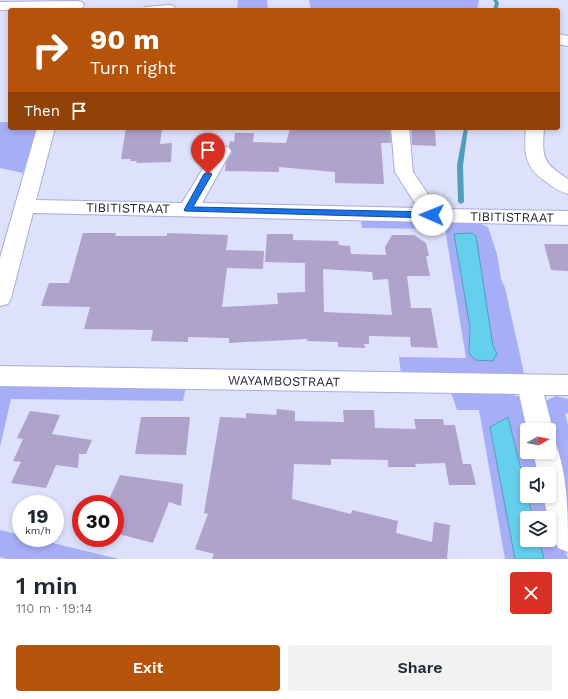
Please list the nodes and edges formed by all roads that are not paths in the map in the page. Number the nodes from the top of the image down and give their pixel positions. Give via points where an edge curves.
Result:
1 (77, 5) edge
2 (0, 6) edge
3 (45, 130) edge
4 (400, 130) edge
5 (535, 130) edge
6 (222, 151) dead end
7 (568, 188) edge
8 (24, 206) junction
9 (188, 210) junction
10 (432, 215) junction
11 (568, 218) edge
12 (0, 298) edge
13 (0, 376) edge
14 (529, 384) junction
15 (568, 385) edge
16 (538, 423) edge
17 (548, 459) edge
18 (568, 538) edge

1 - 2 street
3 - 8 street
4 - 10 street via 404,172
5 - 7 street via 534,157 546,173
6 - 9 street
8 - 9 street, TIBITISTRAAT
8 - 12 street
9 - 10 street, TIBITISTRAAT
10 - 11 street, TIBITISTRAAT
13 - 14 street, WAYAMBOSTRAAT
14 - 15 street, WAYAMBOSTRAAT
14 - 16 street
17 - 18 street

